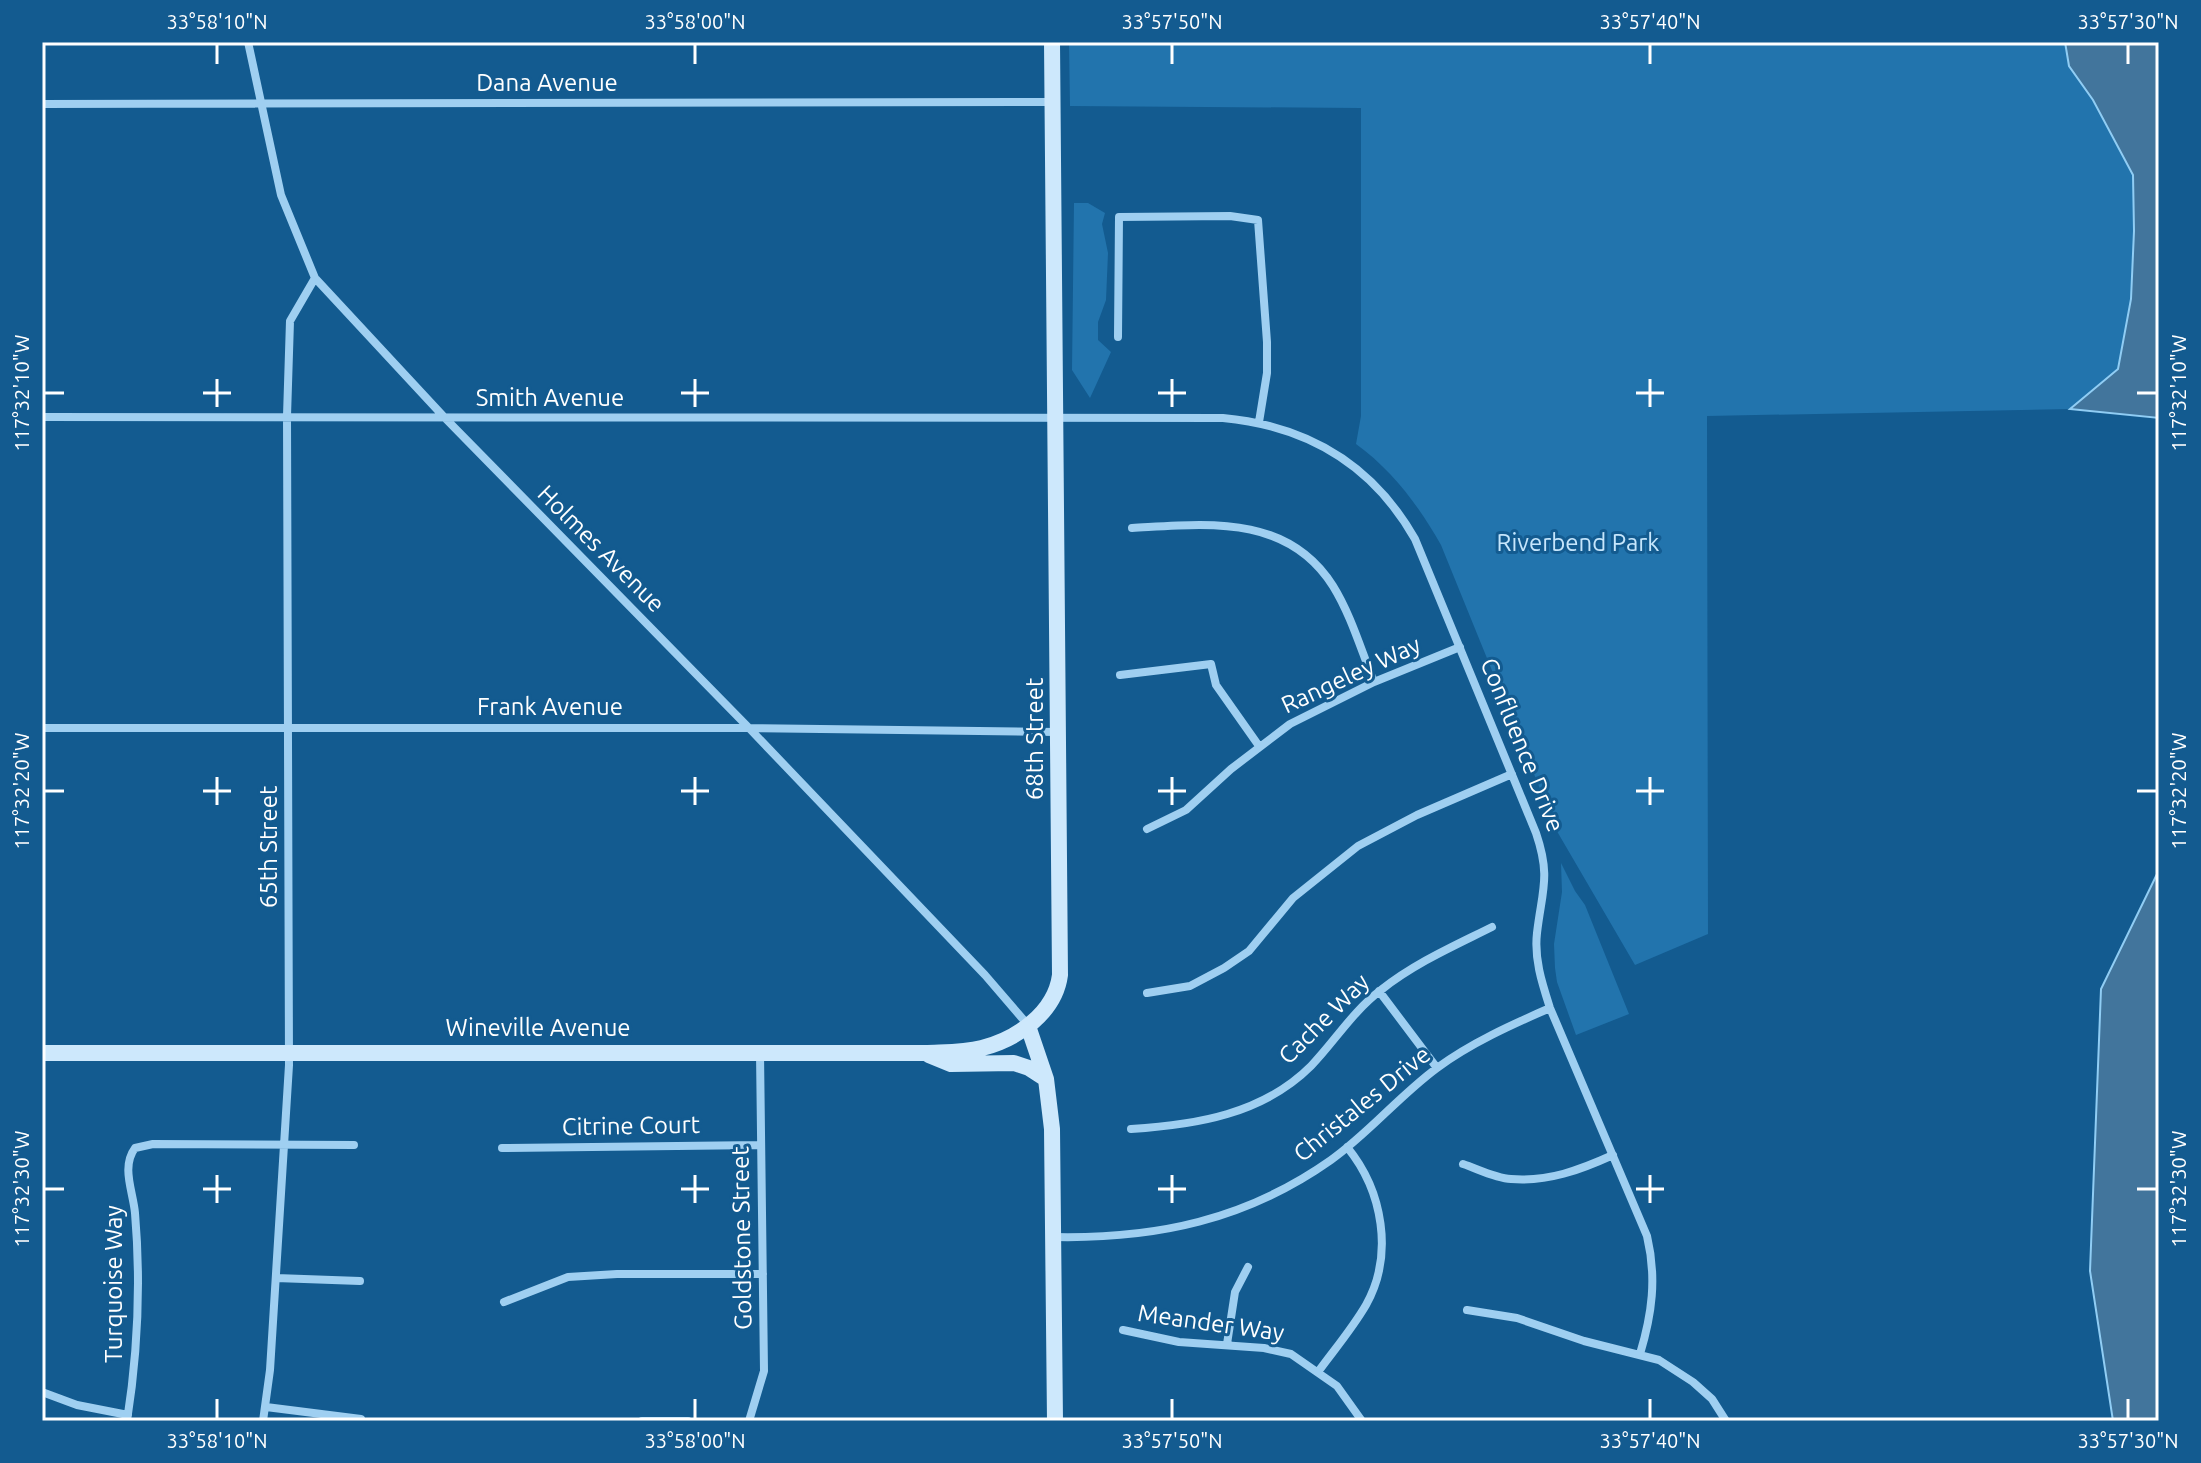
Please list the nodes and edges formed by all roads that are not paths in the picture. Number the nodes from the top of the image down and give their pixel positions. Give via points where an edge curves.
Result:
1 (248, 42) edge
2 (1052, 42) edge
3 (1053, 102) junction
4 (260, 103) junction
5 (42, 104) edge
6 (315, 278) junction
7 (1118, 337) dead end
8 (287, 416) junction
9 (42, 417) edge
10 (445, 418) junction
11 (1057, 418) junction
12 (1259, 422) junction
13 (1132, 528) dead end
14 (1460, 647) junction
15 (1120, 675) dead end
16 (1374, 682) junction
17 (289, 727) junction
18 (42, 728) edge
19 (749, 728) junction
20 (1059, 732) junction
21 (1259, 746) junction
22 (1512, 774) junction
23 (1147, 829) dead end
24 (1492, 927) dead end
25 (1379, 991) junction
26 (1147, 993) dead end
27 (1550, 1008) junction
28 (1028, 1026) junction
29 (760, 1051) junction
30 (42, 1053) edge
31 (925, 1053) junction
32 (289, 1054) junction
33 (1437, 1068) junction
34 (1046, 1079) junction
35 (1131, 1129) dead end
36 (284, 1145) junction
37 (354, 1145) dead end
38 (761, 1145) junction
39 (1347, 1147) junction
40 (502, 1148) dead end
41 (1613, 1155) junction
42 (1463, 1164) dead end
43 (1054, 1237) junction
44 (1248, 1267) dead end
45 (763, 1274) junction
46 (276, 1278) junction
47 (360, 1281) dead end
48 (504, 1302) dead end
49 (1467, 1310) dead end
50 (1123, 1330) dead end
51 (1227, 1344) junction
52 (1640, 1354) junction
53 (1318, 1372) junction
54 (42, 1392) edge
55 (266, 1407) junction
56 (127, 1418) edge
57 (361, 1419) edge
58 (263, 1421) edge
59 (642, 1421) edge
60 (688, 1421) edge
61 (749, 1421) edge
62 (1055, 1421) edge
63 (1362, 1421) edge
64 (1726, 1421) edge

1 - 4 street, Holmes Avenue
2 - 3 street, 68th Street
3 - 4 street, Dana Avenue
3 - 11 street, 68th Street
4 - 5 street, Dana Avenue
4 - 6 street, Holmes Avenue via 281,195
6 - 8 street, 65th Street via 290,321
6 - 10 street, Holmes Avenue
7 - 12 street via 1119,217 1258,220 1267,342
8 - 9 street, Smith Avenue
8 - 10 street, Smith Avenue
8 - 17 street, 65th Street
10 - 11 street, Smith Avenue
10 - 19 street, Holmes Avenue
11 - 12 street, Confluence Drive
11 - 20 street, 68th Street
12 - 14 street, Confluence Drive via 1340,456 1389,500 1415,539
13 - 16 street via 1230,525 1293,546 1334,587
14 - 16 street, Rangeley Way
14 - 22 street, Confluence Drive
15 - 21 street via 1211,664 1216,685
16 - 21 street, Rangeley Way via 1324,705
17 - 18 street, Frank Avenue
17 - 19 street, Frank Avenue
17 - 32 street, 65th Street
19 - 20 street, Frank Avenue
19 - 28 street, Holmes Avenue
20 - 28 street, 68th Street via 1060,975 1052,1001
21 - 23 street, Rangeley Way via 1186,810
22 - 26 street via 1358,846 1293,898 1249,951 1224,968 1190,986
22 - 27 street, Confluence Drive via 1545,860 1537,957
24 - 25 street, Cache Way
25 - 33 street
25 - 35 street, Cache Way via 1308,1068 1270,1097 1205,1121
27 - 33 street, Christales Drive
27 - 41 street, Confluence Drive
28 - 31 street, Wineville Avenue via 981,1048
28 - 34 street
29 - 31 street, Wineville Avenue
29 - 32 street, Wineville Avenue
29 - 38 street, Goldstone Street
30 - 32 street, Wineville Avenue
31 - 34 street via 951,1064 1014,1063
32 - 36 street, 65th Street
33 - 39 street, Christales Drive
34 - 43 street
36 - 37 street
36 - 46 street, 65th Street
36 - 56 street, Turquoise Way via 135,1148 127,1164 139,1317
38 - 40 street, Citrine Court
38 - 45 street, Goldstone Street
39 - 43 street, Christales Drive via 1263,1200 1196,1224 1132,1235
39 - 53 street via 1373,1192 1380,1217 1380,1260 1366,1305
41 - 42 street via 1572,1173 1531,1179 1508,1179
41 - 52 street, Confluence Drive via 1652,1260 1651,1312
43 - 62 street
44 - 51 street via 1235,1292
45 - 48 street via 568,1277
45 - 61 street, Goldstone Street via 764,1371
46 - 47 street
46 - 55 street, 65th Street
49 - 52 street via 1517,1318
50 - 51 street, Meander Way via 1179,1342
51 - 53 street, Meander Way via 1291,1354
52 - 64 street via 1693,1382
53 - 63 street, Meander Way via 1337,1386
54 - 56 street
55 - 57 street
55 - 58 street, 65th Street
59 - 60 street

